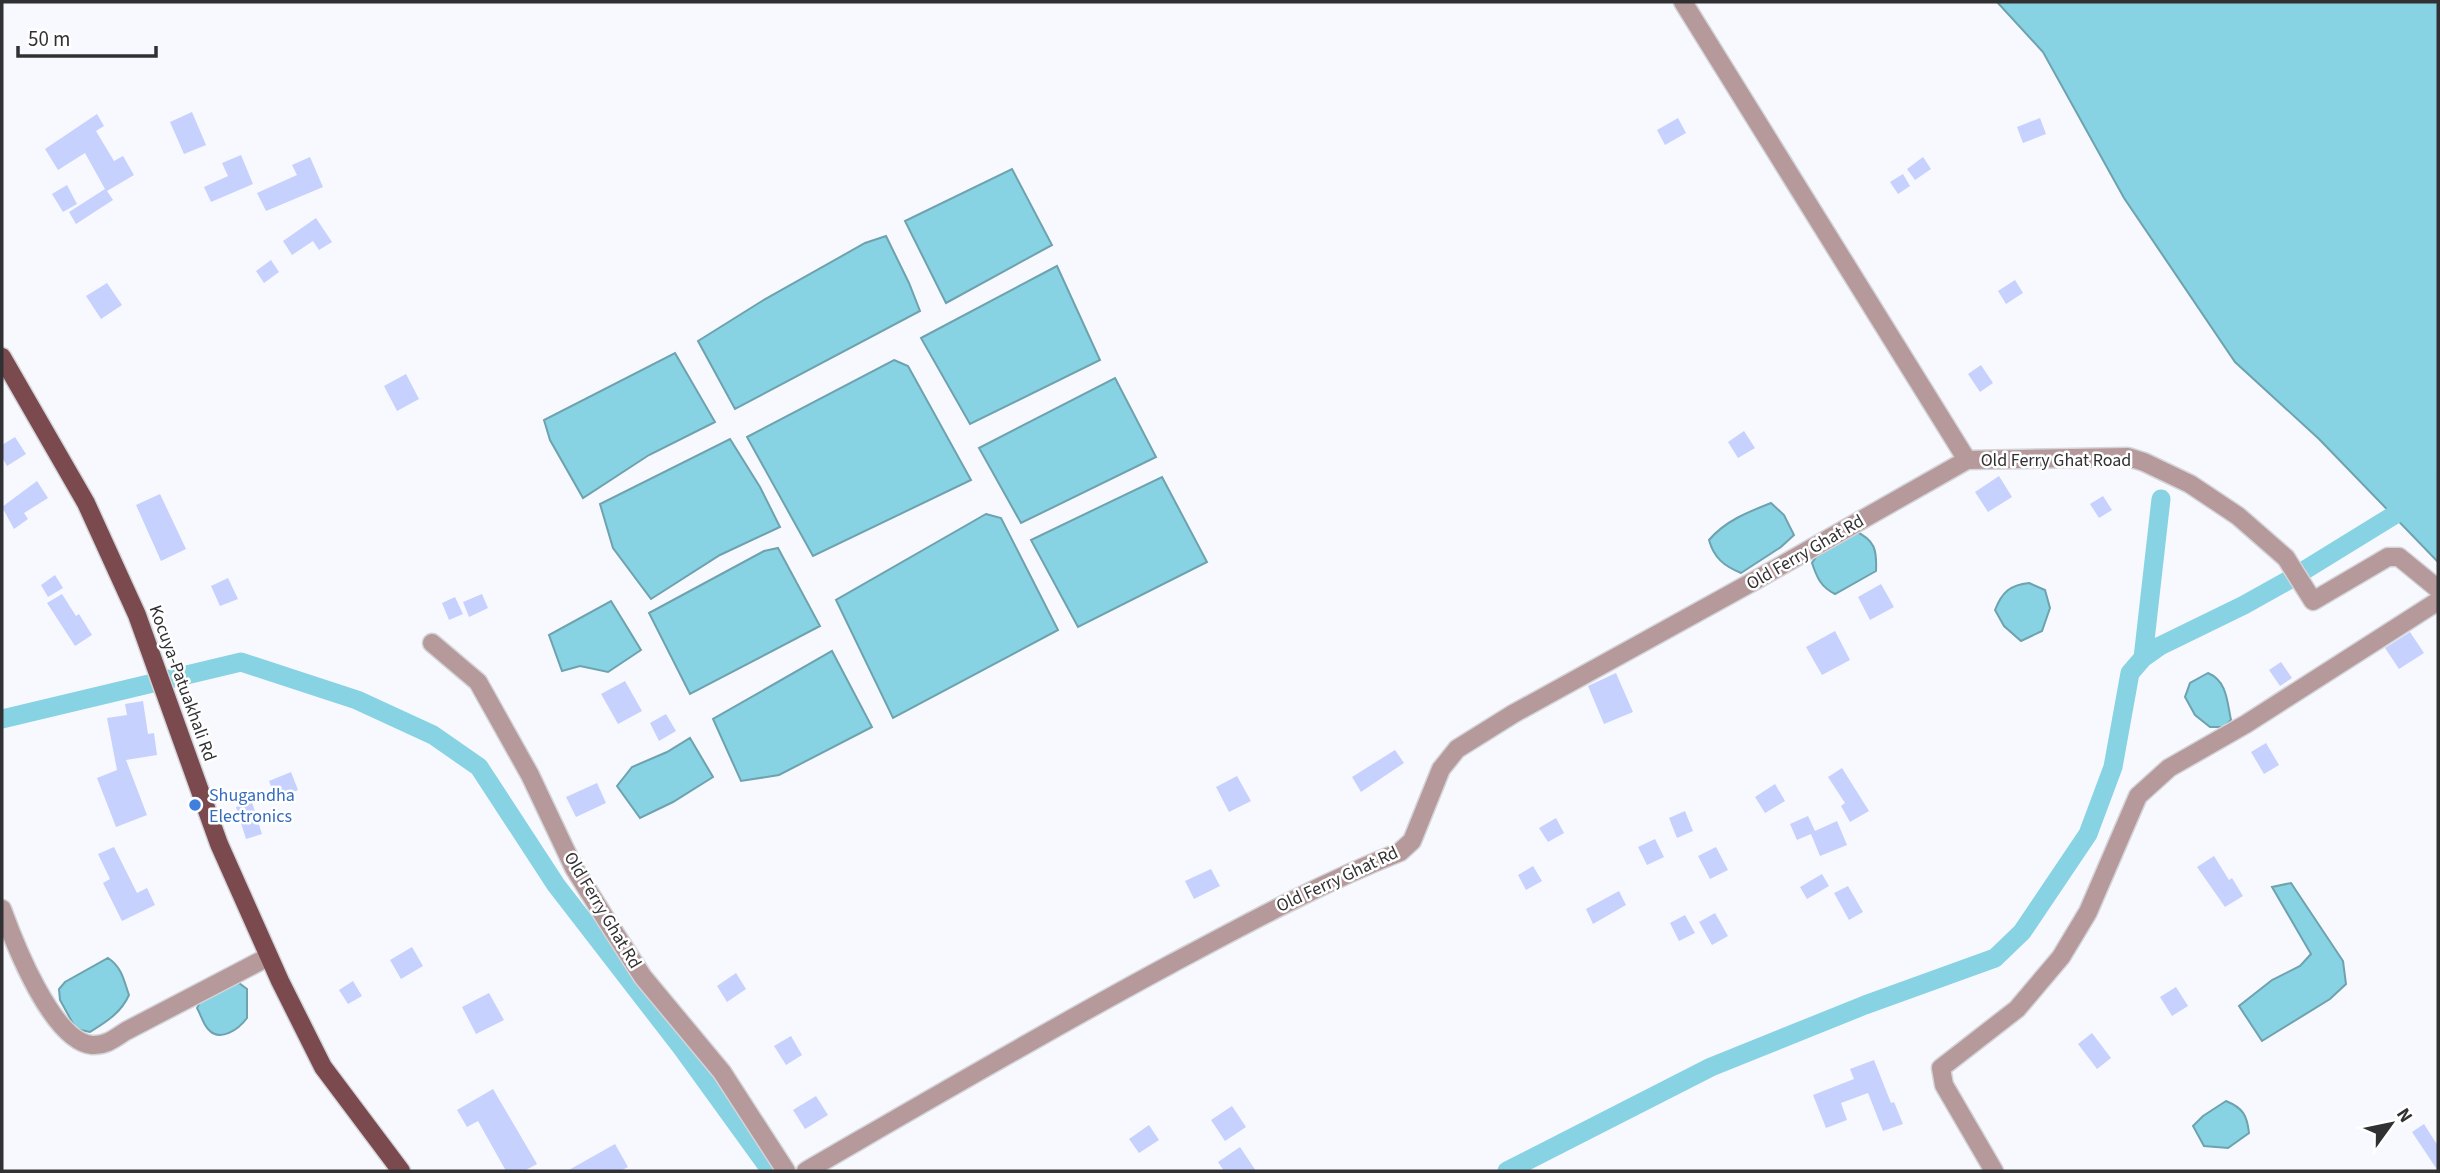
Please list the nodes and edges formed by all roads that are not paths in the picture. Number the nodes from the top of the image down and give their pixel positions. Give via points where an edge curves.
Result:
1 (1683, 2) edge
2 (2, 357) edge
3 (1967, 460) junction
4 (2438, 589) edge
5 (2438, 600) edge
6 (432, 643) dead end
7 (2, 909) edge
8 (268, 957) junction
9 (401, 1171) edge
10 (786, 1171) edge
11 (806, 1171) edge
12 (1994, 1171) edge

1 - 3 street, Old Ferry Ghat Road
2 - 8 main road, Kocuya-Patuakhali Rd via 86,503 137,615 219,844
3 - 4 street, Old Ferry Ghat Road via 2128,457 2190,484 2238,516 2286,558 2313,601 2388,557 2399,557
3 - 11 street, Old Ferry Ghat Rd via 1457,749 1441,769 1412,841 1400,852 1262,915 1164,967
5 - 12 street via 2169,768 2138,796 2088,912 2061,957 2017,1009 1941,1068 1944,1085
6 - 10 street, Old Ferry Ghat Rd via 478,682 530,775 574,868 607,921 643,977 722,1072
7 - 8 street via 51,1012 69,1034 90,1045 106,1044
8 - 9 main road, Kocuya-Patuakhali Rd via 323,1067

